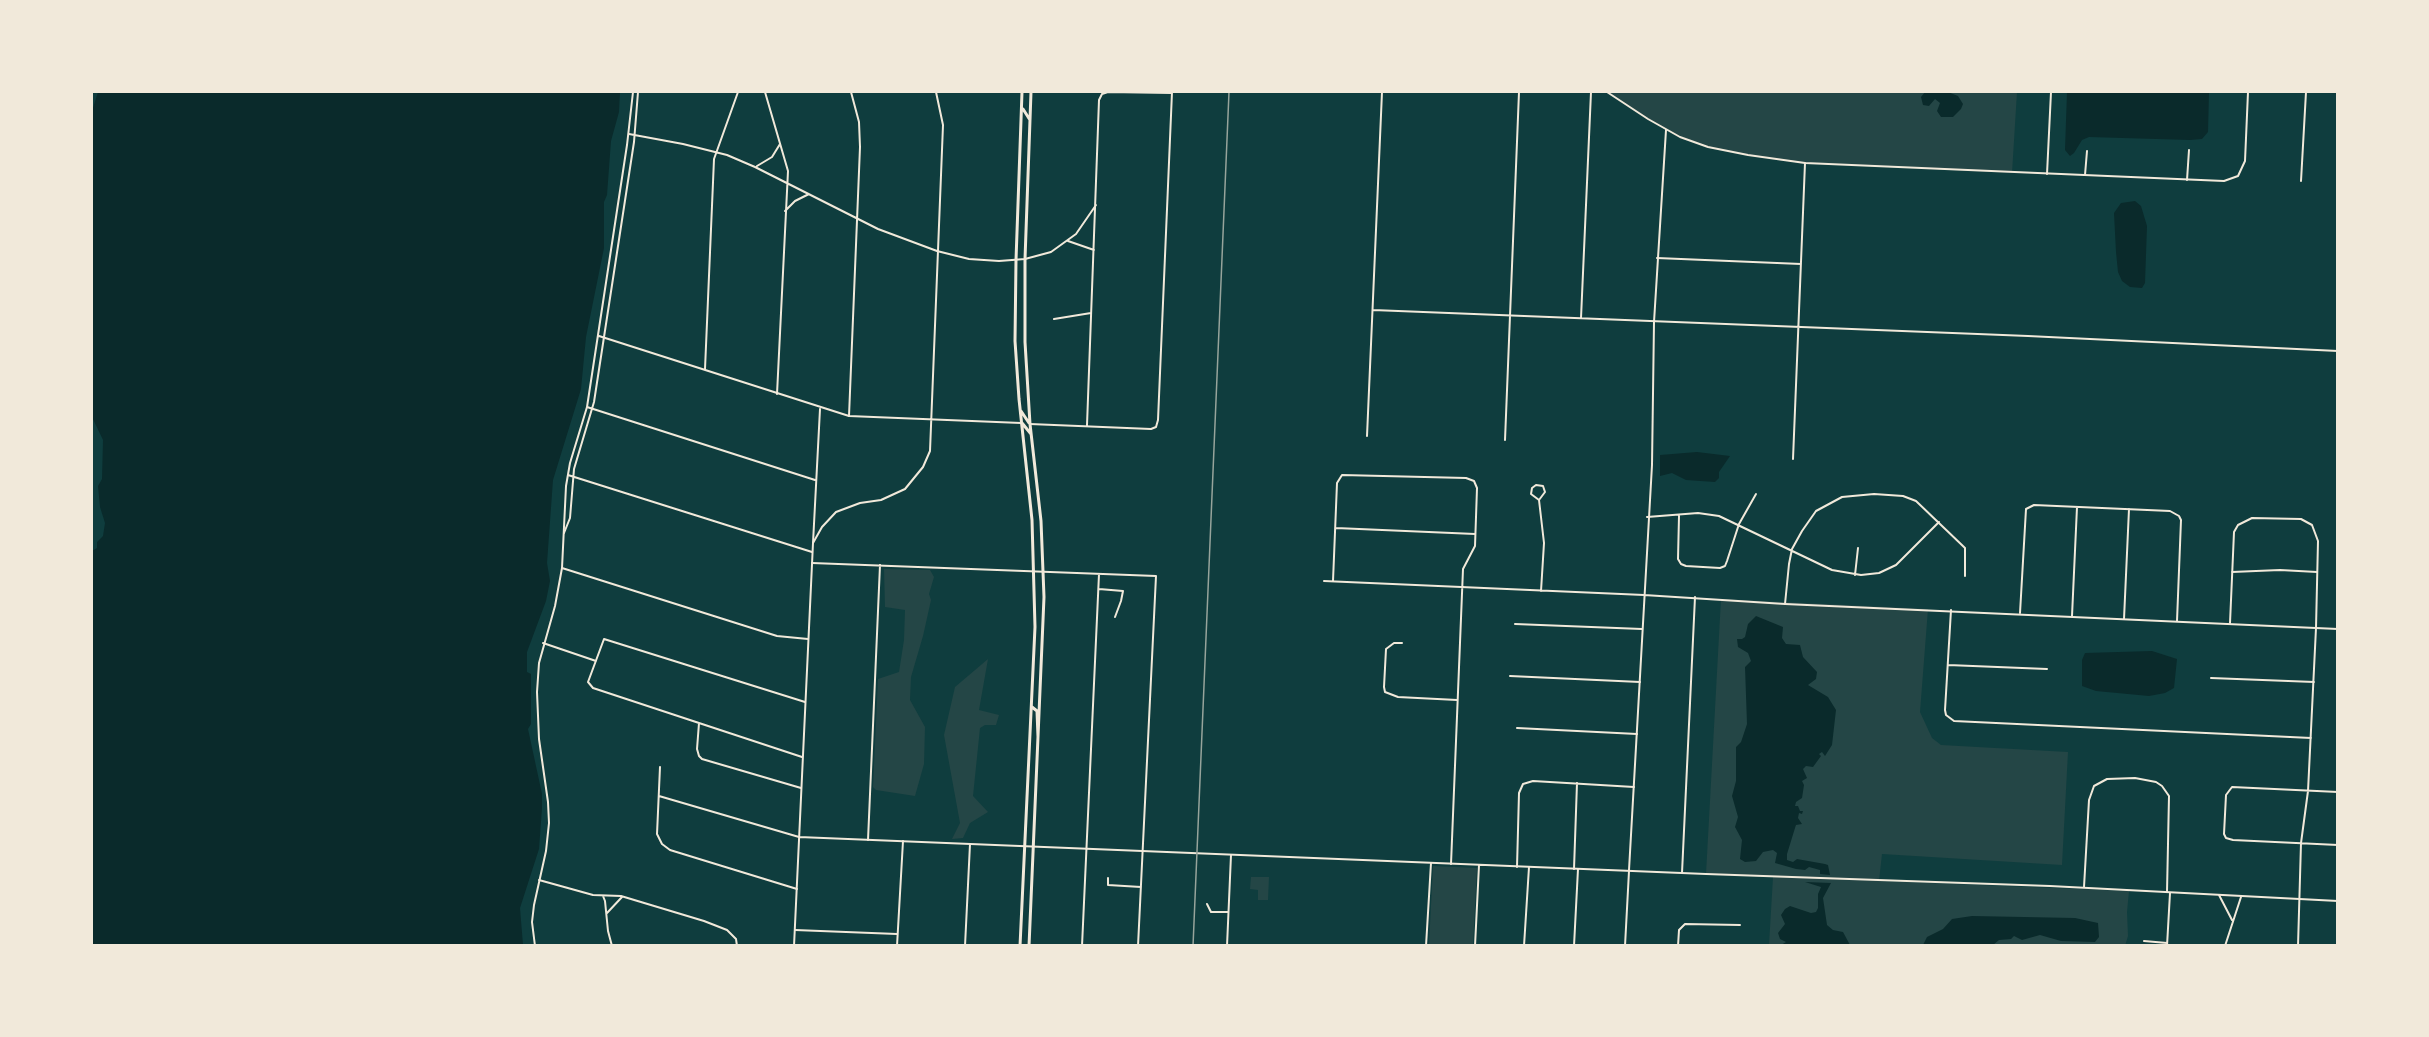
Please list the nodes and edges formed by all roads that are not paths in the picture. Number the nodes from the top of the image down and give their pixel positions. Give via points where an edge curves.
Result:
1 (633, 92) edge
2 (638, 92) edge
3 (738, 92) edge
4 (765, 92) edge
5 (851, 92) edge
6 (936, 92) edge
7 (1022, 92) edge
8 (1031, 92) edge
9 (1172, 92) edge
10 (1382, 92) edge
11 (1519, 92) edge
12 (1591, 92) edge
13 (1607, 92) edge
14 (2052, 92) edge
15 (2248, 92) edge
16 (2306, 92) edge
17 (1022, 108) junction
18 (1030, 120) junction
19 (1666, 130) junction
20 (628, 134) junction
21 (634, 135) junction
22 (780, 144) junction
23 (2189, 150) dead end
24 (2086, 151) dead end
25 (716, 152) junction
26 (1805, 163) junction
27 (755, 166) junction
28 (2047, 174) junction
29 (2085, 175) junction
30 (2187, 180) junction
31 (2301, 181) dead end
32 (786, 182) junction
33 (810, 194) junction
34 (1096, 205) junction
35 (785, 212) junction
36 (857, 219) junction
37 (1068, 241) junction
38 (1094, 250) junction
39 (937, 251) junction
40 (1657, 258) junction
41 (1025, 259) junction
42 (1016, 260) junction
43 (1801, 264) junction
44 (1372, 310) junction
45 (1091, 313) junction
46 (1510, 315) junction
47 (1581, 318) junction
48 (1054, 319) dead end
49 (1654, 322) junction
50 (1798, 327) junction
51 (599, 336) junction
52 (604, 338) junction
53 (2337, 351) edge
54 (705, 369) junction
55 (777, 394) junction
56 (587, 407) junction
57 (593, 409) junction
58 (820, 409) junction
59 (1020, 410) junction
60 (849, 416) junction
61 (932, 419) junction
62 (1021, 423) junction
63 (1030, 424) junction
64 (1087, 425) junction
65 (1032, 435) junction
66 (1367, 436) dead end
67 (1505, 440) dead end
68 (1793, 459) dead end
69 (568, 475) junction
70 (573, 476) junction
71 (815, 480) junction
72 (1756, 494) dead end
73 (1539, 500) junction
74 (2078, 507) junction
75 (2129, 509) junction
76 (1679, 516) junction
77 (1647, 517) junction
78 (1940, 522) junction
79 (1739, 524) junction
80 (1335, 528) junction
81 (564, 533) junction
82 (1475, 534) junction
83 (813, 543) junction
84 (1858, 548) dead end
85 (1792, 549) junction
86 (812, 552) junction
87 (812, 563) junction
88 (880, 565) junction
89 (562, 568) junction
90 (1035, 572) junction
91 (1044, 572) junction
92 (2232, 572) junction
93 (2318, 572) junction
94 (1099, 573) junction
95 (1855, 575) junction
96 (1965, 576) dead end
97 (1324, 581) dead end
98 (1333, 581) junction
99 (1462, 586) junction
100 (1098, 589) junction
101 (1541, 591) junction
102 (1644, 595) junction
103 (1695, 597) junction
104 (1785, 604) junction
105 (1951, 610) junction
106 (2020, 613) junction
107 (2073, 616) junction
108 (1114, 617) dead end
109 (2124, 619) junction
110 (2177, 621) junction
111 (2230, 623) junction
112 (1515, 624) dead end
113 (2316, 628) junction
114 (1642, 629) junction
115 (2337, 629) edge
116 (808, 639) junction
117 (1402, 642) dead end
118 (543, 643) junction
119 (596, 662) junction
120 (1948, 665) junction
121 (2047, 669) dead end
122 (1510, 676) dead end
123 (2211, 678) dead end
124 (1640, 682) junction
125 (2314, 682) junction
126 (1457, 700) junction
127 (805, 702) junction
128 (1032, 707) junction
129 (699, 723) junction
130 (1517, 728) dead end
131 (1637, 734) junction
132 (2311, 738) junction
133 (1039, 742) junction
134 (802, 757) junction
135 (660, 767) dead end
136 (1577, 783) junction
137 (1635, 787) junction
138 (801, 788) junction
139 (2308, 791) junction
140 (2337, 792) edge
141 (659, 796) junction
142 (799, 837) junction
143 (868, 840) junction
144 (903, 841) junction
145 (2301, 843) junction
146 (970, 844) junction
147 (2337, 845) edge
148 (1025, 846) junction
149 (1034, 847) junction
150 (1086, 849) junction
151 (1142, 852) junction
152 (1231, 855) junction
153 (1431, 863) junction
154 (1451, 864) junction
155 (1479, 865) junction
156 (1517, 867) junction
157 (1528, 867) junction
158 (1574, 869) junction
159 (1578, 869) junction
160 (1629, 871) junction
161 (1682, 873) junction
162 (1108, 878) dead end
163 (539, 880) junction
164 (1141, 887) junction
165 (2084, 887) junction
166 (796, 889) junction
167 (2168, 893) junction
168 (2219, 895) junction
169 (603, 896) junction
170 (622, 896) junction
171 (2241, 897) junction
172 (2299, 899) junction
173 (2337, 901) edge
174 (1208, 904) dead end
175 (1228, 912) junction
176 (607, 913) junction
177 (2232, 920) junction
178 (1740, 925) dead end
179 (795, 930) junction
180 (898, 934) junction
181 (2144, 941) dead end
182 (2167, 944) edge
183 (535, 945) edge
184 (612, 945) edge
185 (738, 945) edge
186 (794, 945) edge
187 (897, 945) edge
188 (965, 945) edge
189 (1020, 945) edge
190 (1029, 945) edge
191 (1082, 945) edge
192 (1138, 945) edge
193 (1227, 945) edge
194 (1426, 945) edge
195 (1475, 945) edge
196 (1524, 945) edge
197 (1574, 945) edge
198 (1625, 945) edge
199 (1678, 945) edge
200 (2225, 945) edge
201 (2298, 945) edge

1 - 20 street
2 - 21 street
3 - 25 street
4 - 22 street
5 - 36 street via 859,122
6 - 39 street via 943,126
7 - 17 main road
8 - 18 main road
9 - 34 street via 1102,94
9 - 64 street via 1158,420 1151,429
10 - 44 street
11 - 46 street
12 - 47 street
13 - 19 street
14 - 28 street
15 - 30 street via 2243,169 2232,180
16 - 31 street
17 - 18 main road
17 - 42 main road
18 - 41 main road
19 - 26 street via 1708,147
19 - 40 street
20 - 21 street
20 - 51 street
21 - 25 street
21 - 52 street
22 - 27 street via 772,157
22 - 32 street via 788,171
23 - 30 street
24 - 29 street
25 - 27 street
25 - 54 street
26 - 28 street
26 - 43 street
27 - 32 street
28 - 29 street
29 - 30 street
32 - 33 street
32 - 35 street
33 - 35 street via 795,201
33 - 36 street
34 - 37 street
34 - 38 street
35 - 55 street
36 - 39 street
36 - 60 street
37 - 38 street
37 - 41 street via 1051,252
38 - 45 street
39 - 42 street via 969,259
39 - 61 street
40 - 43 street
40 - 49 street
41 - 42 street
41 - 63 main road via 1024,339
42 - 59 main road
43 - 50 street
44 - 46 street
44 - 66 street
45 - 48 street
45 - 64 street
46 - 47 street
46 - 67 street
47 - 49 street
49 - 50 street
49 - 77 street via 1652,465
50 - 53 street
50 - 68 street
51 - 52 street
51 - 56 street
52 - 54 street
52 - 57 street
54 - 55 street
55 - 58 street
56 - 57 street
56 - 69 street
57 - 70 street
57 - 71 street
58 - 60 street
58 - 71 street
59 - 62 main road
59 - 63 main road
60 - 61 street
61 - 62 street
61 - 83 street via 930,451 914,481 894,496 836,512
62 - 65 main road
62 - 90 main road
63 - 64 street
63 - 65 main road
65 - 91 main road
69 - 70 street
69 - 81 street
70 - 81 street via 570,518
70 - 86 street
71 - 83 street
72 - 79 street
73 - 73 street via 1545,489 1536,485 1531,494
73 - 101 street via 1544,543
74 - 75 street
74 - 106 street via 2034,505 2026,509
74 - 107 street
75 - 109 street
75 - 110 street via 2170,511 2181,520
76 - 77 street
76 - 79 street via 1711,514
76 - 79 street via 1678,559 1686,566 1725,566
77 - 102 street
78 - 85 street via 1916,501 1903,496 1842,497 1816,511
78 - 95 street via 1896,565 1879,573
78 - 96 street via 1965,548
79 - 85 street
80 - 82 street
80 - 82 street via 1337,483 1342,475 1466,478 1474,481 1477,488
80 - 98 street
81 - 89 street
82 - 99 street via 1474,551 1463,569
83 - 86 street
84 - 95 street
85 - 95 street via 1833,570
85 - 104 street
86 - 87 street
87 - 88 street
87 - 116 street
88 - 90 street
88 - 143 street
89 - 116 street via 777,636
89 - 118 street
90 - 91 street
90 - 128 main road
91 - 94 street
91 - 133 main road
92 - 93 street
92 - 93 street via 2234,532 2242,521 2252,518 2301,519 2312,525 2318,541
92 - 111 street
93 - 113 street
94 - 100 street
94 - 151 street via 1156,576
97 - 98 street
98 - 99 street
99 - 101 street
99 - 126 street
100 - 108 street via 1123,591
100 - 150 street
101 - 102 street
102 - 103 street
102 - 114 street
103 - 104 street
103 - 161 street
104 - 105 street
105 - 106 street
105 - 120 street
106 - 107 street
107 - 109 street
109 - 110 street
110 - 111 street
111 - 113 street
112 - 114 street
113 - 115 street
113 - 125 street
114 - 124 street
116 - 127 street
117 - 126 street via 1386,649 1385,692 1398,697
118 - 119 street
118 - 163 street via 537,692 549,824
119 - 127 street via 603,639
119 - 129 street via 588,682 593,688
120 - 121 street
120 - 132 street via 1945,710 1954,721
122 - 124 street
123 - 125 street
124 - 131 street
125 - 132 street
126 - 154 street
127 - 134 street
128 - 133 main road via 1037,711
128 - 148 main road
129 - 134 street
129 - 138 street via 697,748 702,759
130 - 131 street
131 - 137 street
132 - 139 street
133 - 149 main road
134 - 138 street
135 - 141 street
136 - 137 street
136 - 156 street via 1523,784 1519,793
136 - 158 street
137 - 160 street
138 - 142 street
139 - 140 street
139 - 145 street
139 - 145 street via 2232,787 2226,795 2226,838
141 - 142 street
141 - 166 street via 657,834 670,850
142 - 143 street
142 - 166 street
143 - 144 street
144 - 146 street
144 - 180 street
145 - 147 street
145 - 172 street
146 - 148 street
146 - 188 street
148 - 149 street
148 - 189 main road
149 - 150 street
149 - 190 main road
150 - 151 street
150 - 191 street
151 - 152 street
151 - 164 street
152 - 153 street
152 - 175 street
153 - 154 street
153 - 194 street
154 - 155 street
155 - 156 street
155 - 195 street
156 - 157 street
157 - 158 street
157 - 196 street
158 - 159 street
159 - 160 street
159 - 197 street
160 - 161 street
160 - 198 street
161 - 165 street
162 - 164 street via 1108,885
163 - 169 street
163 - 183 street via 532,922
164 - 192 street
165 - 167 street
165 - 167 street via 2089,800 2094,786 2107,778 2135,778 2156,782 2169,796
166 - 179 street
167 - 168 street
167 - 182 street
168 - 171 street
168 - 177 street
169 - 170 street
169 - 176 street
170 - 176 street
170 - 185 street via 727,930
171 - 172 street
171 - 177 street
172 - 173 street
172 - 201 street
174 - 175 street via 1211,912
175 - 193 street
176 - 184 street
177 - 200 street
178 - 199 street via 1685,924 1679,930
179 - 180 street
179 - 186 street
180 - 187 street
181 - 182 street

